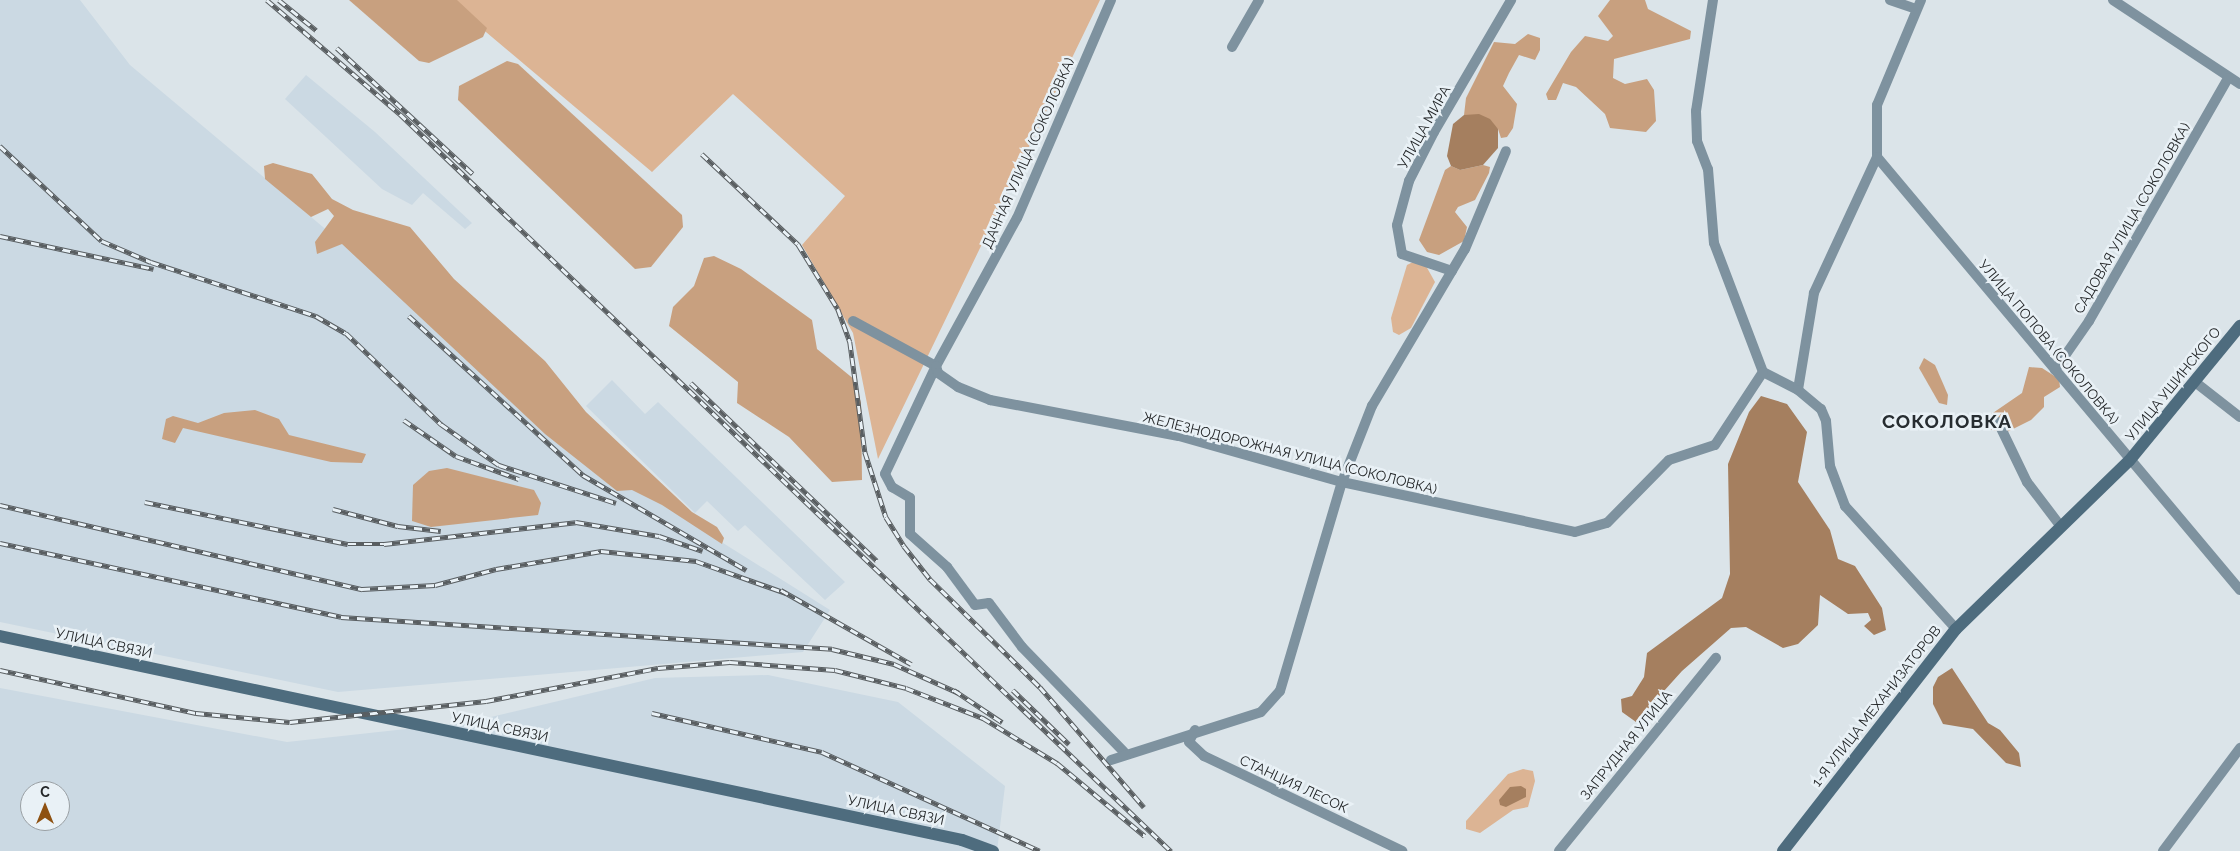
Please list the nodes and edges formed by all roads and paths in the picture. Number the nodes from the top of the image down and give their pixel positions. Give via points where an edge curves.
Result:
1 (1111, 0) edge
2 (1259, 0) edge
3 (1511, 0) edge
4 (1712, 0) edge
5 (1890, 0) edge
6 (2113, 0) edge
7 (1918, 5) edge
8 (1232, 47) dead end
9 (2228, 78) junction
10 (2240, 84) edge
11 (1506, 151) dead end
12 (1877, 157) junction
13 (1452, 271) junction
14 (852, 321) dead end
15 (2240, 326) edge
16 (936, 366) junction
17 (2055, 370) junction
18 (1763, 372) junction
19 (2195, 382) junction
20 (1798, 390) junction
21 (2240, 418) edge
22 (1998, 422) dead end
23 (2129, 461) junction
24 (1342, 482) junction
25 (2059, 524) junction
26 (2240, 590) edge
27 (1956, 629) junction
28 (0, 636) edge
29 (1716, 658) dead end
30 (1195, 730) junction
31 (2240, 748) edge
32 (1124, 752) junction
33 (1111, 760) dead end
34 (993, 851) edge
35 (1402, 851) edge
36 (1559, 851) edge
37 (1783, 851) edge
38 (2163, 851) edge

1 - 16 street, ДАЧНАЯ УЛИЦА (СОКОЛОВКА) via 1017,218
2 - 8 street
3 - 13 street, УЛИЦА МИРА via 1409,180 1397,225 1402,254
4 - 18 street via 1696,111 1697,141 1708,169 1714,243
5 - 7 street
6 - 9 street
7 - 12 street via 1877,105
9 - 10 street
9 - 17 street, САДОВАЯ УЛИЦА (СОКОЛОВКА) via 2090,321
11 - 13 street
12 - 17 street, УЛИЦА ПОПОВА (СОКОЛОВКА)
12 - 20 street via 1814,293
13 - 24 street via 1372,406
14 - 16 street, ЖЕЛЕЗНОДОРОЖНАЯ УЛИЦА (СОКОЛОВКА)
15 - 19 street, УЛИЦА УШИНСКОГО
16 - 24 street, ЖЕЛЕЗНОДОРОЖНАЯ УЛИЦА (СОКОЛОВКА) via 958,387 990,400 1179,436
16 - 32 street, ДАЧНАЯ УЛИЦА (СОКОЛОВКА) via 885,474 892,487 910,498 910,534 947,567 975,605 989,603 1022,647
17 - 23 street, УЛИЦА ПОПОВА (СОКОЛОВКА)
18 - 20 street
18 - 24 street, ЖЕЛЕЗНОДОРОЖНАЯ УЛИЦА (СОКОЛОВКА) via 1715,445 1669,460 1607,523 1589,531 1556,528
19 - 21 street
19 - 23 street, УЛИЦА УШИНСКОГО
20 - 27 street via 1821,409 1826,421 1830,466 1845,506
22 - 25 street via 2027,482
23 - 25 street, 1-Я УЛИЦА МЕХАНИЗАТОРОВ
23 - 26 street, УЛИЦА ПОПОВА (СОКОЛОВКА)
24 - 30 street via 1280,691 1261,712
25 - 27 street, 1-Я УЛИЦА МЕХАНИЗАТОРОВ
27 - 37 street, 1-Я УЛИЦА МЕХАНИЗАТОРОВ
28 - 34 street, УЛИЦА СВЯЗИ via 923,831
29 - 36 street, ЗАПРУДНАЯ УЛИЦА
30 - 32 street
30 - 35 street, СТАНЦИЯ ЛЕСОК via 1189,742 1204,756
31 - 38 street
32 - 33 street

